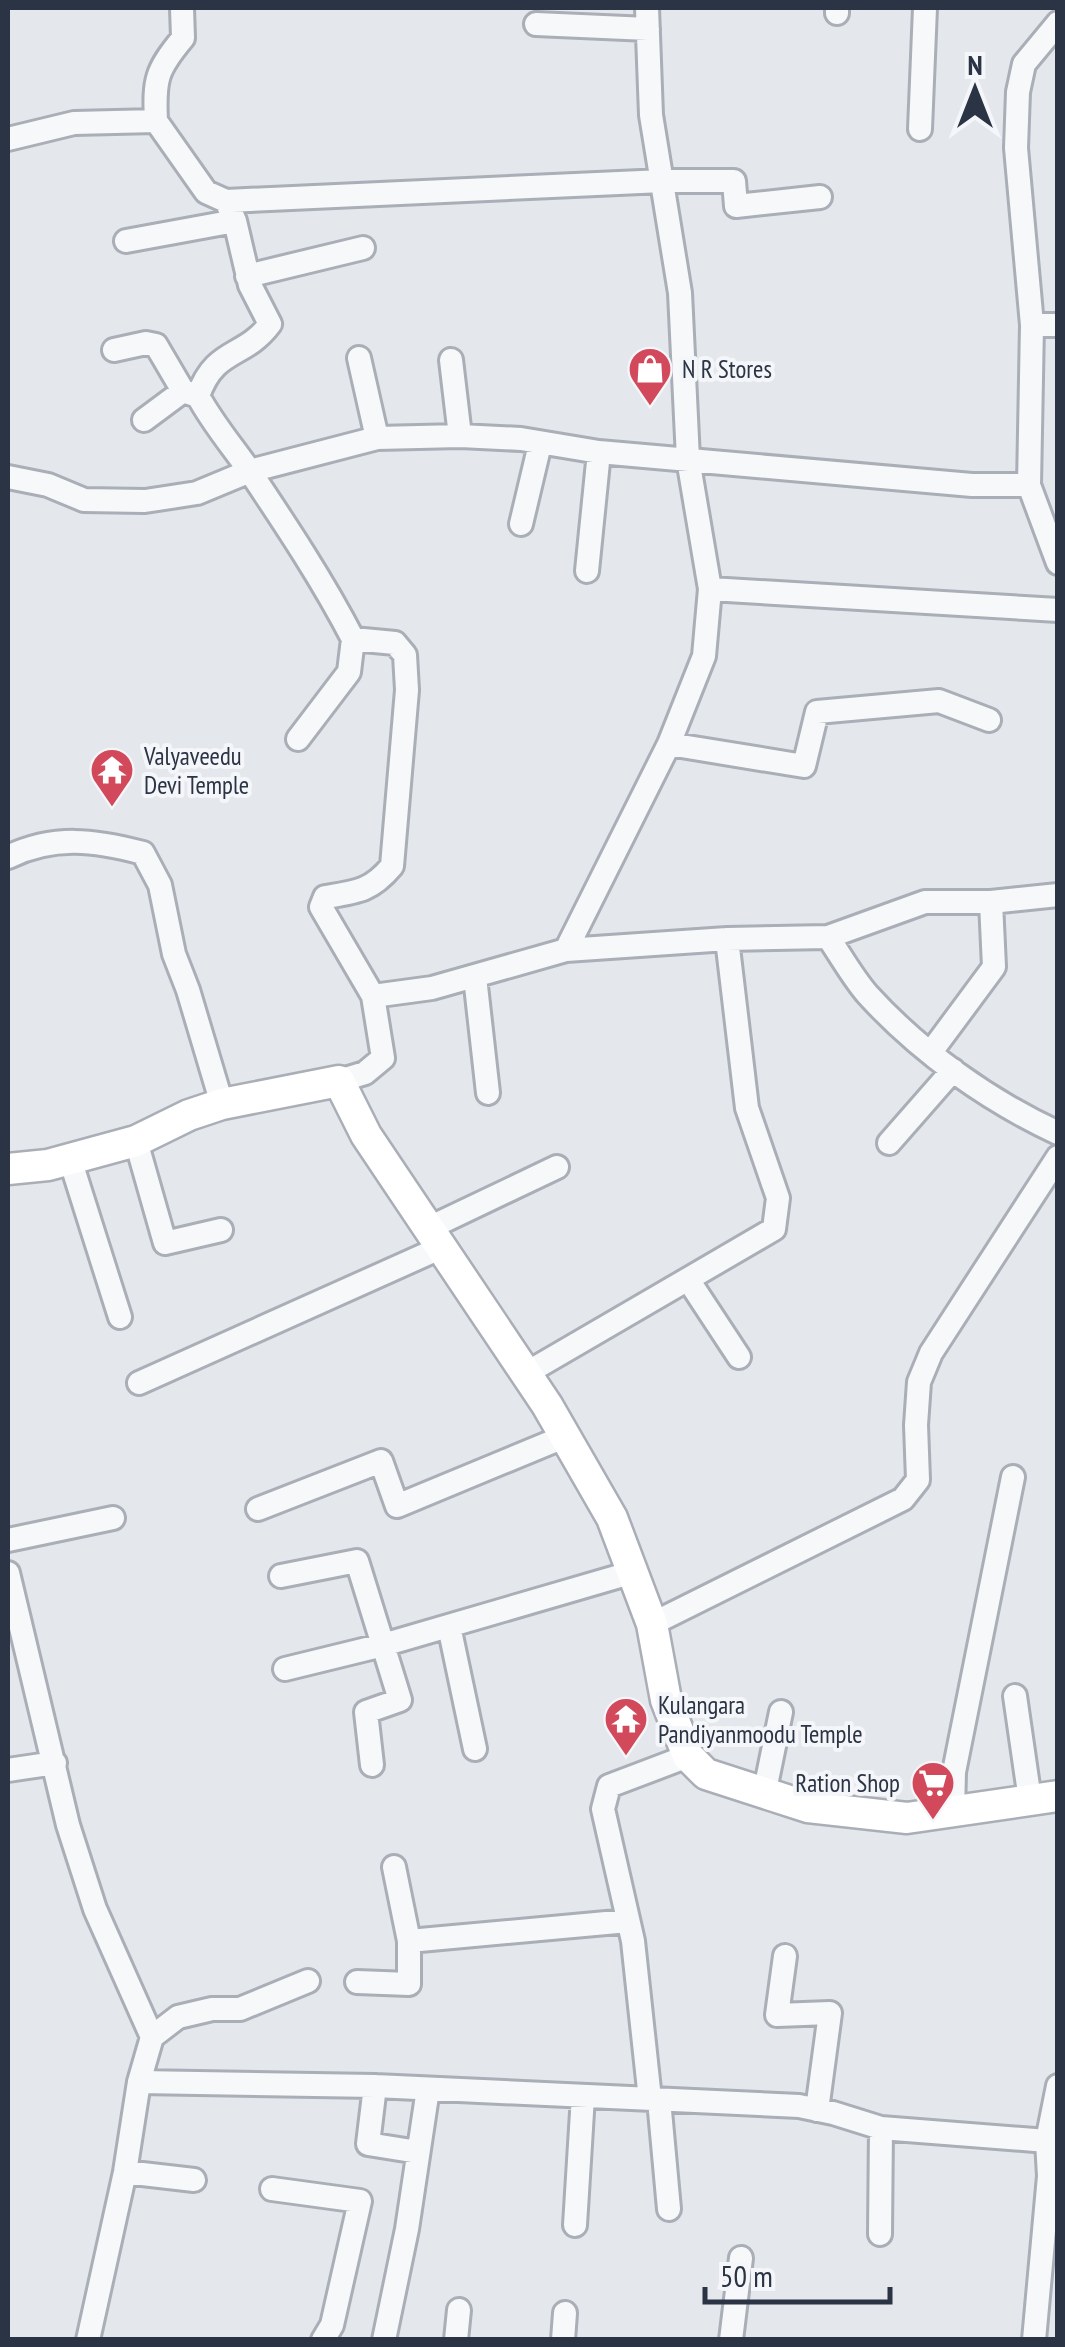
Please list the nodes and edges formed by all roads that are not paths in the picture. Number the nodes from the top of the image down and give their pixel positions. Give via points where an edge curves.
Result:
1 (182, 8) edge
2 (925, 8) edge
3 (647, 18) edge
4 (536, 24) dead end
5 (1058, 24) edge
6 (156, 122) junction
7 (920, 129) dead end
8 (8, 139) edge
9 (662, 180) junction
10 (820, 197) dead end
11 (230, 211) junction
12 (126, 241) dead end
13 (363, 248) dead end
14 (247, 276) junction
15 (1032, 325) junction
16 (1058, 325) edge
17 (114, 350) dead end
18 (359, 358) dead end
19 (451, 360) dead end
20 (190, 394) junction
21 (144, 420) dead end
22 (460, 436) junction
23 (378, 438) junction
24 (540, 444) junction
25 (599, 452) junction
26 (688, 459) junction
27 (250, 472) junction
28 (8, 477) edge
29 (1029, 485) junction
30 (521, 524) dead end
31 (1058, 563) edge
32 (587, 571) dead end
33 (710, 589) junction
34 (1058, 610) edge
35 (353, 638) junction
36 (989, 720) dead end
37 (298, 739) dead end
38 (670, 744) junction
39 (8, 857) edge
40 (1058, 894) edge
41 (991, 902) junction
42 (828, 937) junction
43 (726, 939) junction
44 (566, 950) junction
45 (475, 977) junction
46 (373, 996) junction
47 (931, 1052) junction
48 (952, 1070) junction
49 (339, 1081) junction
50 (488, 1093) dead end
51 (222, 1104) junction
52 (1057, 1132) edge
53 (136, 1141) junction
54 (889, 1143) dead end
55 (1058, 1157) edge
56 (70, 1159) junction
57 (557, 1167) dead end
58 (8, 1168) edge
59 (221, 1230) dead end
60 (434, 1238) junction
61 (689, 1280) junction
62 (120, 1317) dead end
63 (739, 1357) dead end
64 (526, 1374) junction
65 (139, 1383) dead end
66 (566, 1436) junction
67 (1012, 1477) dead end
68 (258, 1508) dead end
69 (113, 1518) dead end
70 (8, 1540) edge
71 (630, 1572) junction
72 (8, 1573) edge
73 (281, 1576) dead end
74 (652, 1624) junction
75 (449, 1626) junction
76 (383, 1645) junction
77 (17, 1652) edge
78 (285, 1669) dead end
79 (1014, 1696) dead end
80 (782, 1712) dead end
81 (475, 1749) dead end
82 (688, 1756) junction
83 (55, 1762) junction
84 (372, 1765) dead end
85 (8, 1770) edge
86 (764, 1795) junction
87 (1044, 1798) edge
88 (953, 1812) junction
89 (394, 1867) dead end
90 (628, 1921) junction
91 (409, 1941) junction
92 (784, 1956) dead end
93 (308, 1981) dead end
94 (357, 1982) dead end
95 (152, 2037) junction
96 (138, 2082) junction
97 (375, 2086) junction
98 (1058, 2086) edge
99 (428, 2089) junction
100 (583, 2096) junction
101 (654, 2100) junction
102 (817, 2110) junction
103 (881, 2128) junction
104 (1047, 2142) junction
105 (418, 2152) junction
106 (125, 2172) junction
107 (1053, 2176) edge
108 (194, 2180) dead end
109 (272, 2189) dead end
110 (669, 2209) dead end
111 (574, 2225) dead end
112 (880, 2234) dead end
113 (741, 2258) dead end
114 (459, 2310) dead end
115 (565, 2313) dead end
116 (88, 2340) edge
117 (324, 2340) edge
118 (384, 2340) edge
119 (456, 2340) edge
120 (563, 2340) edge
121 (731, 2340) edge
122 (1034, 2340) edge

1 - 6 street via 183,38 158,69
2 - 7 street
3 - 4 street
3 - 9 street
5 - 15 street via 1024,64 1018,92 1016,148
6 - 8 street via 74,124
6 - 11 street via 206,192
9 - 10 street via 734,182 736,206
9 - 11 street
9 - 26 street via 680,293
11 - 12 street
11 - 14 street
13 - 14 street
14 - 20 street via 270,324 258,340 225,355
15 - 16 street
15 - 29 street
17 - 20 street via 156,344
18 - 23 street
19 - 22 street
20 - 21 street
20 - 27 street
22 - 23 street
22 - 24 street
23 - 27 street
24 - 25 street
24 - 30 street
25 - 26 street
25 - 32 street
26 - 29 street
26 - 33 street
27 - 28 street via 196,494 146,501 84,500
27 - 35 street
29 - 31 street
33 - 34 street
33 - 38 street via 704,656
35 - 37 street via 348,672
35 - 46 street via 395,643 405,655 392,866 378,884 325,897 321,907
36 - 38 street via 939,700 817,712 804,766
38 - 44 street
39 - 51 street via 74,839 142,853 160,885 174,954
40 - 41 street
41 - 42 street via 925,902
41 - 47 street via 994,967
42 - 43 street
42 - 47 street via 868,994
43 - 44 street
43 - 61 street via 747,1108 778,1198 774,1229
44 - 45 street
45 - 46 street
45 - 50 street
46 - 49 street via 383,1058
47 - 48 street
48 - 52 street via 1014,1113
48 - 54 street
49 - 51 street
49 - 60 street
51 - 53 street
53 - 56 street
53 - 59 street via 165,1242
55 - 74 street via 931,1353 919,1382 918,1480 903,1499
56 - 58 street
56 - 62 street
57 - 60 street
60 - 64 street
60 - 65 street
61 - 63 street
61 - 64 street
64 - 66 street
66 - 68 street via 397,1506 381,1461
66 - 71 street via 612,1518
67 - 88 street via 954,1772
69 - 70 street
71 - 74 street
71 - 75 street
72 - 77 street
73 - 76 street via 357,1561
74 - 82 street via 666,1700
75 - 76 street
75 - 81 street
76 - 78 street
76 - 84 street via 400,1700 366,1712
77 - 83 street
79 - 87 street
80 - 86 street
82 - 86 street via 706,1774
82 - 90 street via 610,1786 603,1810
83 - 85 street
83 - 95 street via 95,1910
86 - 88 street via 907,1818
87 - 88 street
89 - 91 street
90 - 91 street
90 - 101 street
91 - 94 street via 409,1984
92 - 102 street via 777,2015 830,2012
93 - 95 street via 240,2008 178,2017
95 - 96 street
96 - 97 street
96 - 106 street
97 - 99 street
97 - 105 street via 368,2144
98 - 104 street
99 - 100 street
99 - 105 street
100 - 101 street
100 - 111 street
101 - 102 street
101 - 110 street
102 - 103 street
103 - 104 street
103 - 112 street
104 - 107 street
105 - 118 street
106 - 108 street
106 - 116 street
107 - 122 street
109 - 117 street via 360,2202
113 - 121 street
114 - 119 street
115 - 120 street

